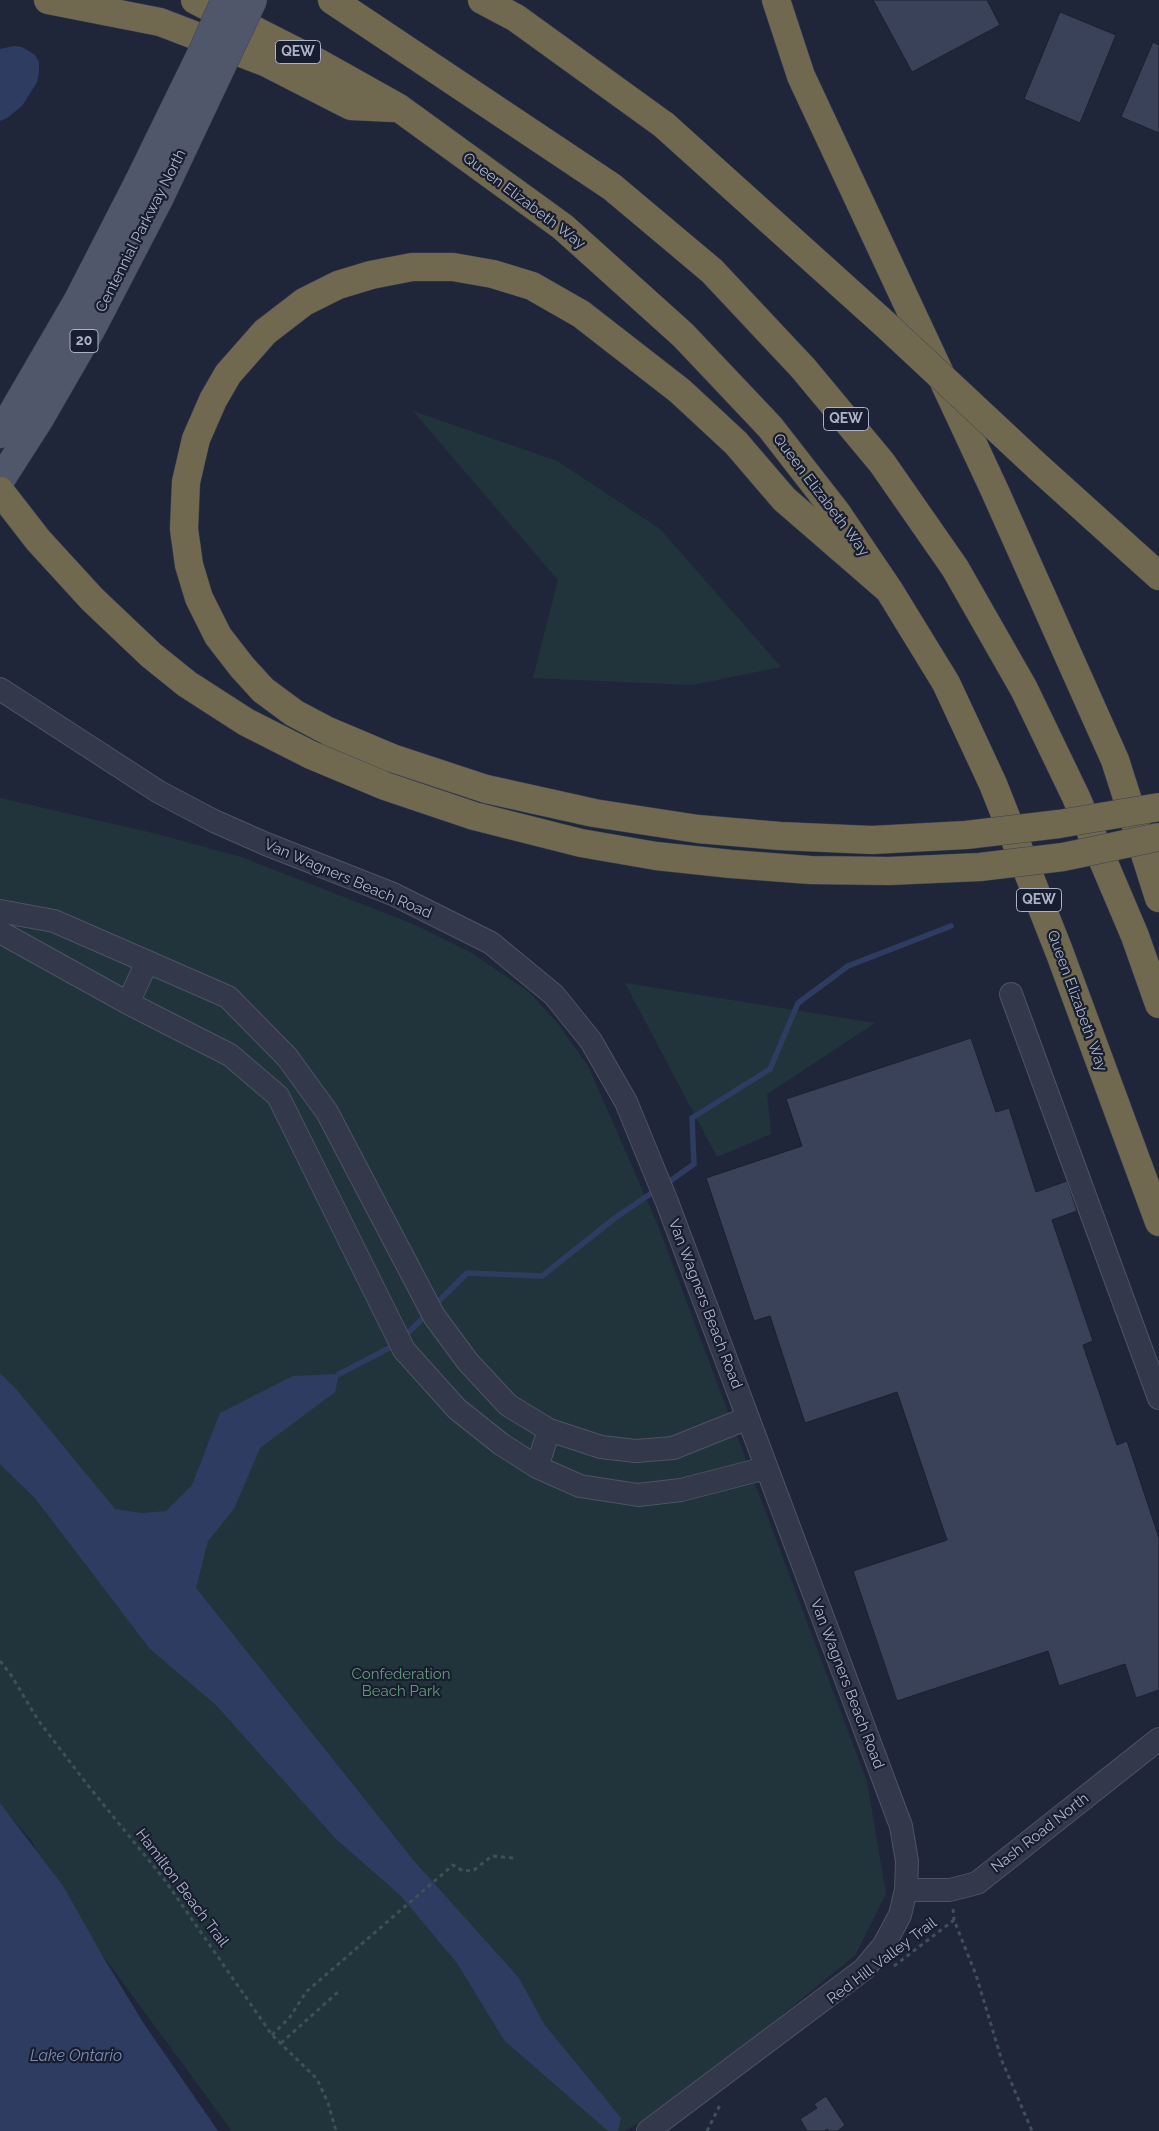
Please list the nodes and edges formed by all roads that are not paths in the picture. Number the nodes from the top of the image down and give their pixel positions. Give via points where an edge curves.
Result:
1 (48, 0) edge
2 (195, 0) edge
3 (225, 0) edge
4 (253, 0) edge
5 (332, 0) edge
6 (482, 0) edge
7 (776, 0) edge
8 (399, 108) junction
9 (149, 190) junction
10 (0, 434) edge
11 (0, 481) edge
12 (0, 491) edge
13 (1159, 576) edge
14 (890, 590) junction
15 (0, 689) edge
16 (1159, 807) edge
17 (1159, 837) edge
18 (1159, 898) edge
19 (0, 911) edge
20 (0, 932) edge
21 (148, 962) junction
22 (1011, 994) dead end
23 (128, 1003) junction
24 (1159, 1004) edge
25 (1159, 1222) edge
26 (1159, 1398) edge
27 (748, 1418) junction
28 (549, 1430) junction
29 (537, 1467) junction
30 (766, 1468) junction
31 (1159, 1739) edge
32 (906, 1890) junction
33 (648, 2131) edge

1 - 8 highway via 160,22 267,63 351,106
2 - 8 highway, Queen Elizabeth Way / QEW
3 - 9 main road, Centennial Parkway North / 20, bridge
4 - 9 main road, Centennial Parkway North / 20, bridge
5 - 24 highway, QEW via 612,187 698,259 803,368 882,463 955,568 1024,689 1135,936
6 - 13 highway, bridge via 516,18 664,125
7 - 18 highway via 801,76 990,480 1115,760
8 - 14 highway, Queen Elizabeth Way / QEW via 562,227 683,335 770,427 838,513
9 - 10 main road, Centennial Parkway North / 20 via 78,300
9 - 11 main road, Centennial Parkway North / 20 via 92,328
12 - 17 highway, bridge via 38,540 92,599 187,684 246,722 312,755 384,786 474,816 581,843 656,856 810,870 980,867 1063,857
14 - 16 highway, bridge via 784,499 736,443 680,391 581,314 532,286 493,274 453,267 412,267 338,285 304,302 265,332 228,374 213,400 196,439 186,482 184,530 189,565 199,598 218,636 264,690 294,713 392,758 486,789 594,814 698,830 780,836 872,840 966,836
14 - 25 highway, Queen Elizabeth Way / QEW via 946,683 993,784 1059,951
15 - 27 street, Van Wagners Beach Road via 166,796 266,844 393,894 491,944 554,995 591,1042 626,1102
19 - 21 street via 54,921
20 - 23 street
21 - 23 street
21 - 28 street via 228,997 287,1056 327,1112 434,1316 468,1362 508,1405
22 - 26 street
23 - 29 street via 230,1055 278,1096 404,1350 457,1409 500,1444
27 - 28 street via 673,1448 636,1451 601,1447
27 - 30 street, Van Wagners Beach Road
28 - 29 street
29 - 30 street via 580,1486 638,1495 681,1490
30 - 32 street, Van Wagners Beach Road via 901,1826 907,1861
31 - 32 street, Nash Road North via 977,1882 950,1890
32 - 33 street, Van Wagners Beach Road via 900,1916 884,1945 864,1969

